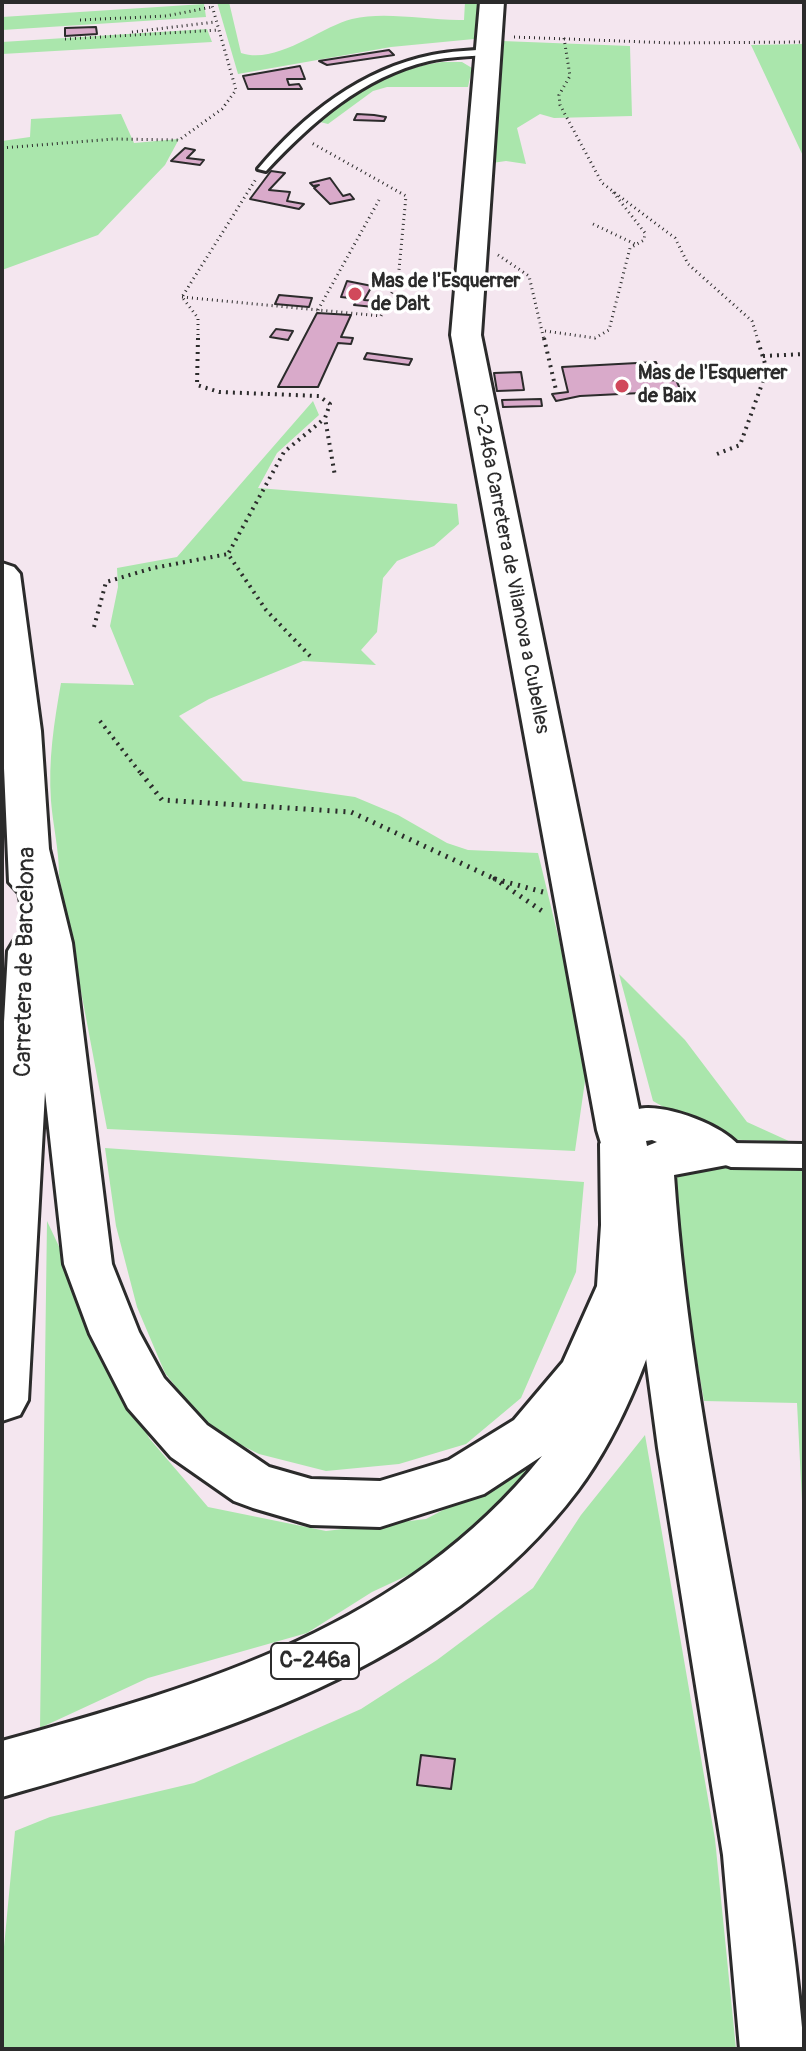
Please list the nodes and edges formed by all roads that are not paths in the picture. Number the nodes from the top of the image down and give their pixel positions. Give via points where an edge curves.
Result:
1 (492, 2) edge
2 (478, 52) junction
3 (263, 169) road end
4 (2, 574) edge
5 (30, 852) junction
6 (610, 1078) junction
7 (673, 1127) junction
8 (622, 1137) junction
9 (721, 1154) junction
10 (804, 1156) edge
11 (656, 1249) junction
12 (619, 1290) junction
13 (618, 1365) junction
14 (2, 1400) edge
15 (2, 1769) edge
16 (772, 2049) edge

1 - 2 main road, C-246a Carretera de Vilanova a Cubelles / C-246a
2 - 3 lane via 440,56 380,73 295,134
2 - 6 main road, C-246a Carretera de Vilanova a Cubelles / C-246a via 466,335
4 - 5 main road, Carretera de Barcelona via 22,731
5 - 12 main road via 51,943 88,1264 115,1334 146,1393 189,1441 253,1485 311,1502 380,1504 465,1478 532,1435 583,1374
5 - 14 main road, Carretera de Barcelona via 19,1178
6 - 7 main road
6 - 8 main road, C-246a Carretera de Vilanova a Cubelles / C-246a
7 - 8 main road via 642,1122
7 - 9 main road
8 - 9 main road
8 - 11 main road, C-246a Carretera de Vilanova a Cubelles
8 - 12 main road, C-246a via 625,1225
9 - 10 street
9 - 11 main road via 669,1156 650,1172
11 - 13 main road
11 - 16 main road via 753,1855
12 - 13 main road, C-246a
13 - 15 main road, C-246a via 596,1415 528,1514 469,1570 400,1619 315,1661 181,1715

